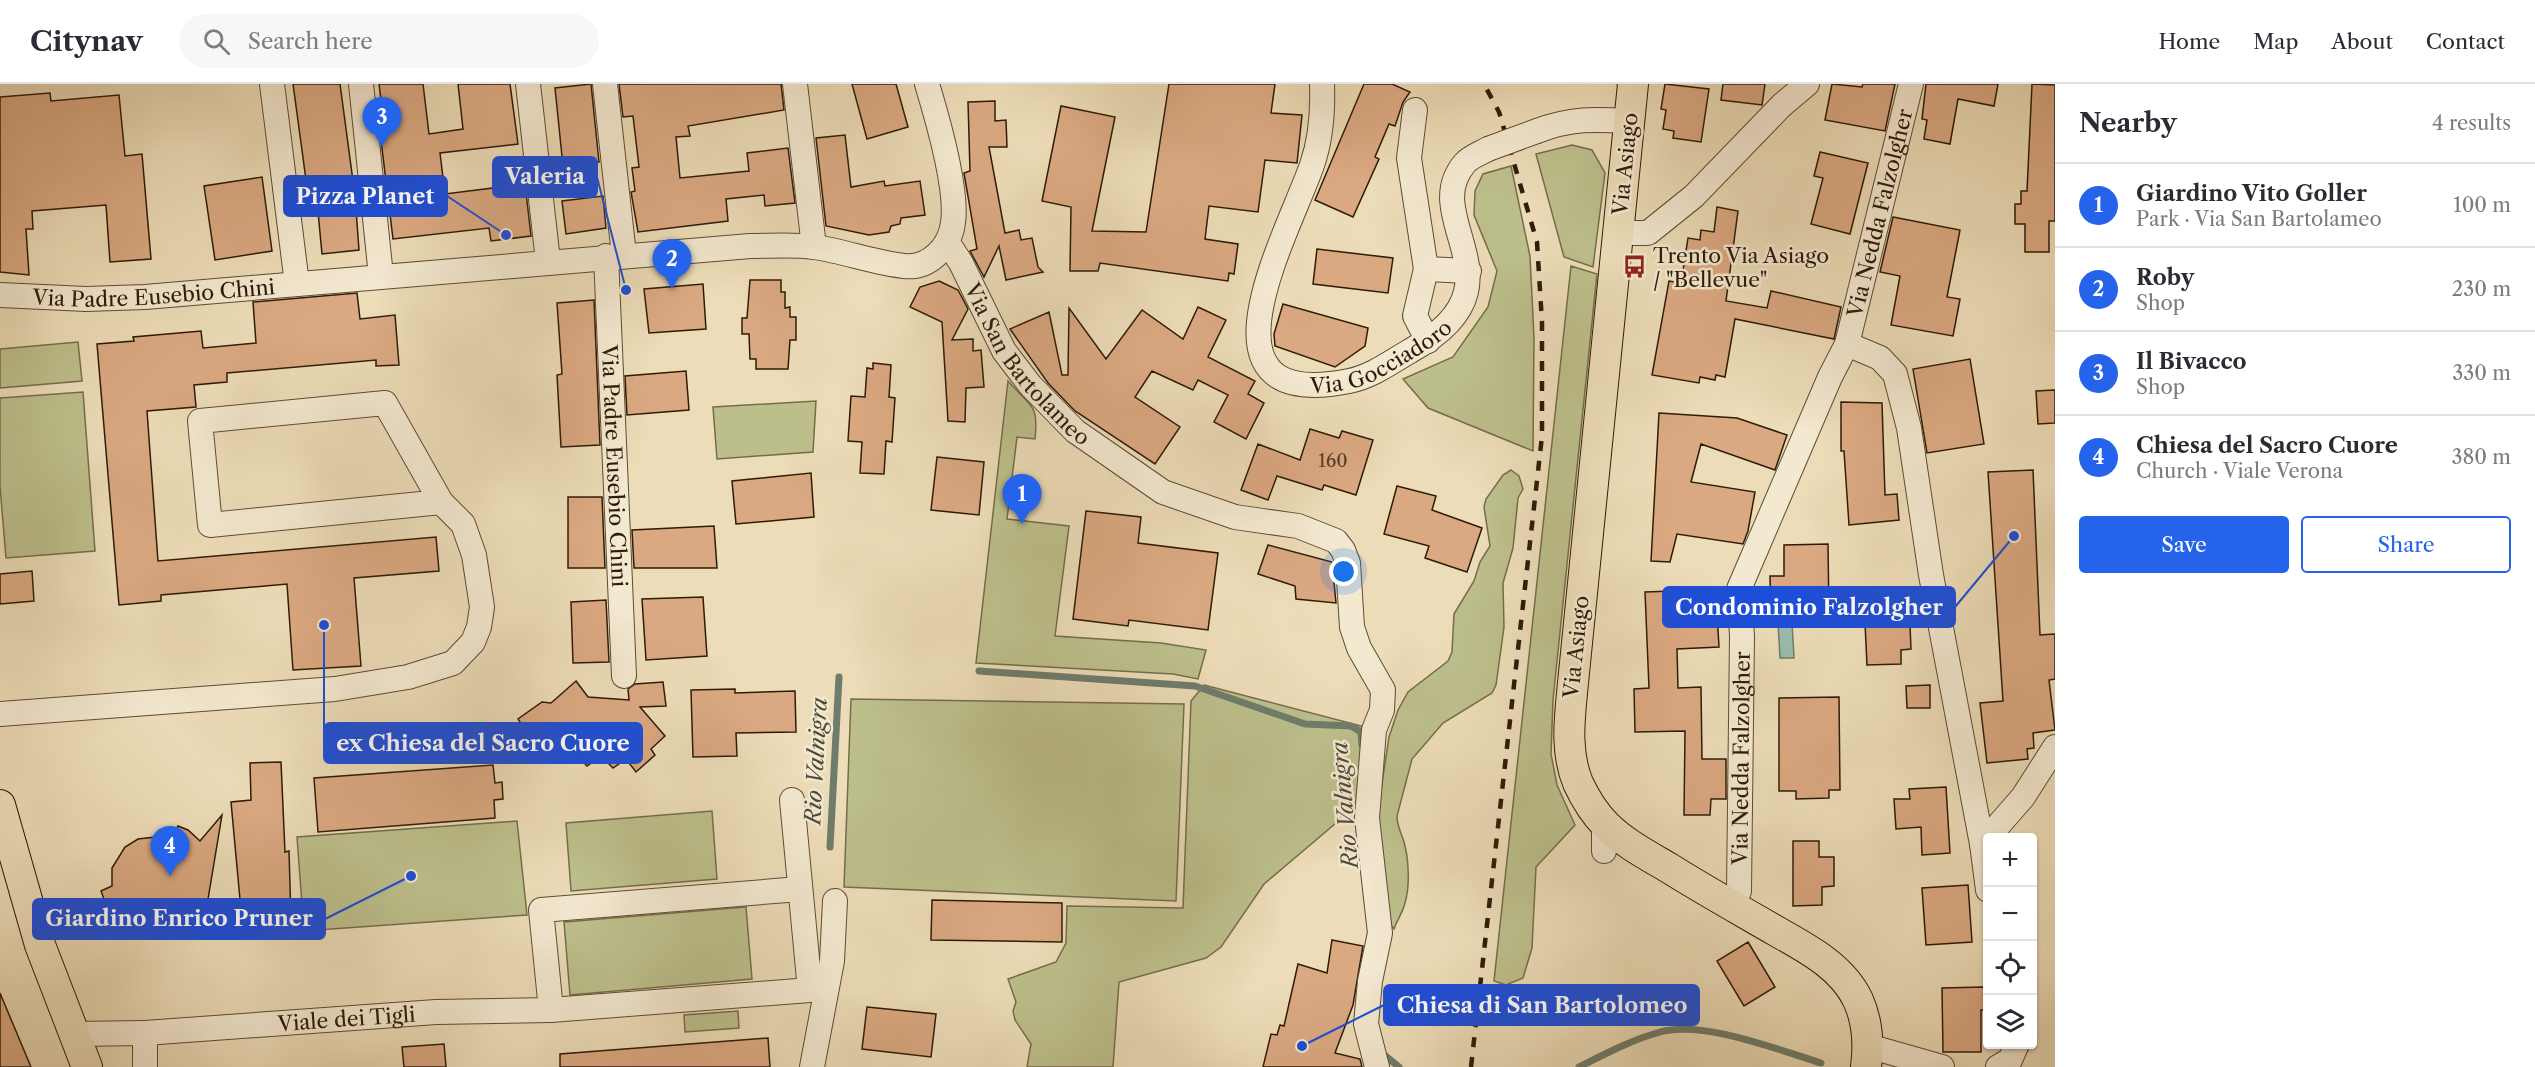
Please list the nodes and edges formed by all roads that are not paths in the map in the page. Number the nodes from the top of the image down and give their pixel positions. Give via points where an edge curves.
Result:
1 (272, 84) edge
2 (361, 84) edge
3 (528, 84) edge
4 (605, 84) edge
5 (795, 84) edge
6 (927, 84) edge
7 (1322, 84) edge
8 (1633, 84) edge
9 (1808, 84) edge
10 (1911, 84) edge
11 (1415, 110) dead end
12 (1629, 121) junction
13 (1618, 233) junction
14 (948, 243) junction
15 (814, 247) junction
16 (615, 256) junction
17 (548, 261) junction
18 (1426, 269) junction
19 (1468, 271) junction
20 (381, 276) junction
21 (297, 284) junction
22 (0, 295) edge
23 (1428, 341) junction
24 (1847, 344) junction
25 (441, 502) junction
26 (624, 676) dead end
27 (0, 714) edge
28 (2055, 747) edge
29 (792, 800) dead end
30 (0, 805) edge
31 (1982, 844) junction
32 (1988, 887) edge
33 (800, 889) junction
34 (835, 901) dead end
35 (1733, 907) junction
36 (551, 1010) junction
37 (145, 1033) junction
38 (73, 1034) junction
39 (2015, 1049) edge
40 (1867, 1056) edge
41 (87, 1067) edge
42 (145, 1067) edge
43 (812, 1067) edge
44 (1377, 1067) edge
45 (1942, 1067) edge
46 (1998, 1067) edge

1 - 21 street, Via Padre Eusebio Chini
2 - 20 street
3 - 17 street
4 - 16 street, Via Padre Eusebio Chini
5 - 15 street
6 - 14 street via 952,196 954,222
7 - 23 street, Via Gocciadoro via 1323,111 1313,163 1267,278 1259,312 1260,354 1272,373 1290,382 1337,384 1360,379
8 - 12 main road, Via Asiago
9 - 13 street via 1782,105 1694,196 1648,233
10 - 24 street, Via Nedda Falzolgher
11 - 18 street via 1409,158
12 - 13 main road, Via Asiago
12 - 19 street, Via Gocciadoro, bridge via 1563,121 1488,149 1466,162 1456,177 1452,196
13 - 35 main road, Via Asiago via 1568,731 1577,780 1604,837 1632,845
14 - 15 street, Via Padre Eusebio Chini via 922,265 905,266
14 - 44 street, Via San Bartolameo via 1004,351 1030,386 1075,431 1162,492 1235,517 1278,516 1336,541 1343,550 1348,563 1352,627 1383,690 1382,710 1373,739 1367,818 1380,933 1366,1024
15 - 16 street, Via Padre Eusebio Chini via 750,246
16 - 17 street, Via Padre Eusebio Chini
16 - 26 street, Via Padre Eusebio Chini
17 - 20 street, Via Padre Eusebio Chini
18 - 19 street
18 - 23 street via 1414,316
19 - 23 street, Via Gocciadoro via 1468,291 1448,325
20 - 21 street, Via Padre Eusebio Chini
21 - 22 street, Via Padre Eusebio Chini via 86,299
24 - 31 street, Via Nedda Falzolgher via 1880,358 1895,374 1909,428 1931,574
24 - 35 street, Via Nedda Falzolgher via 1738,589 1742,636 1739,891
25 - 25 street via 386,403 200,421 210,525
25 - 27 street via 463,524 474,555 482,607 473,642 453,663 408,677 335,689
28 - 31 street via 2023,796
29 - 33 street, Viale dei Tigli
30 - 38 main road via 40,945
31 - 32 street, Via Nedda Falzolgher
33 - 36 street via 541,910
33 - 36 street, Viale dei Tigli via 810,990
34 - 43 street via 832,961
35 - 40 main road, Via Asiago via 1817,954 1836,971 1857,998 1865,1022
36 - 37 street, Viale dei Tigli via 425,1013
37 - 38 street, Viale dei Tigli
37 - 42 street
38 - 41 main road
39 - 46 street via 2010,1060
40 - 45 street

